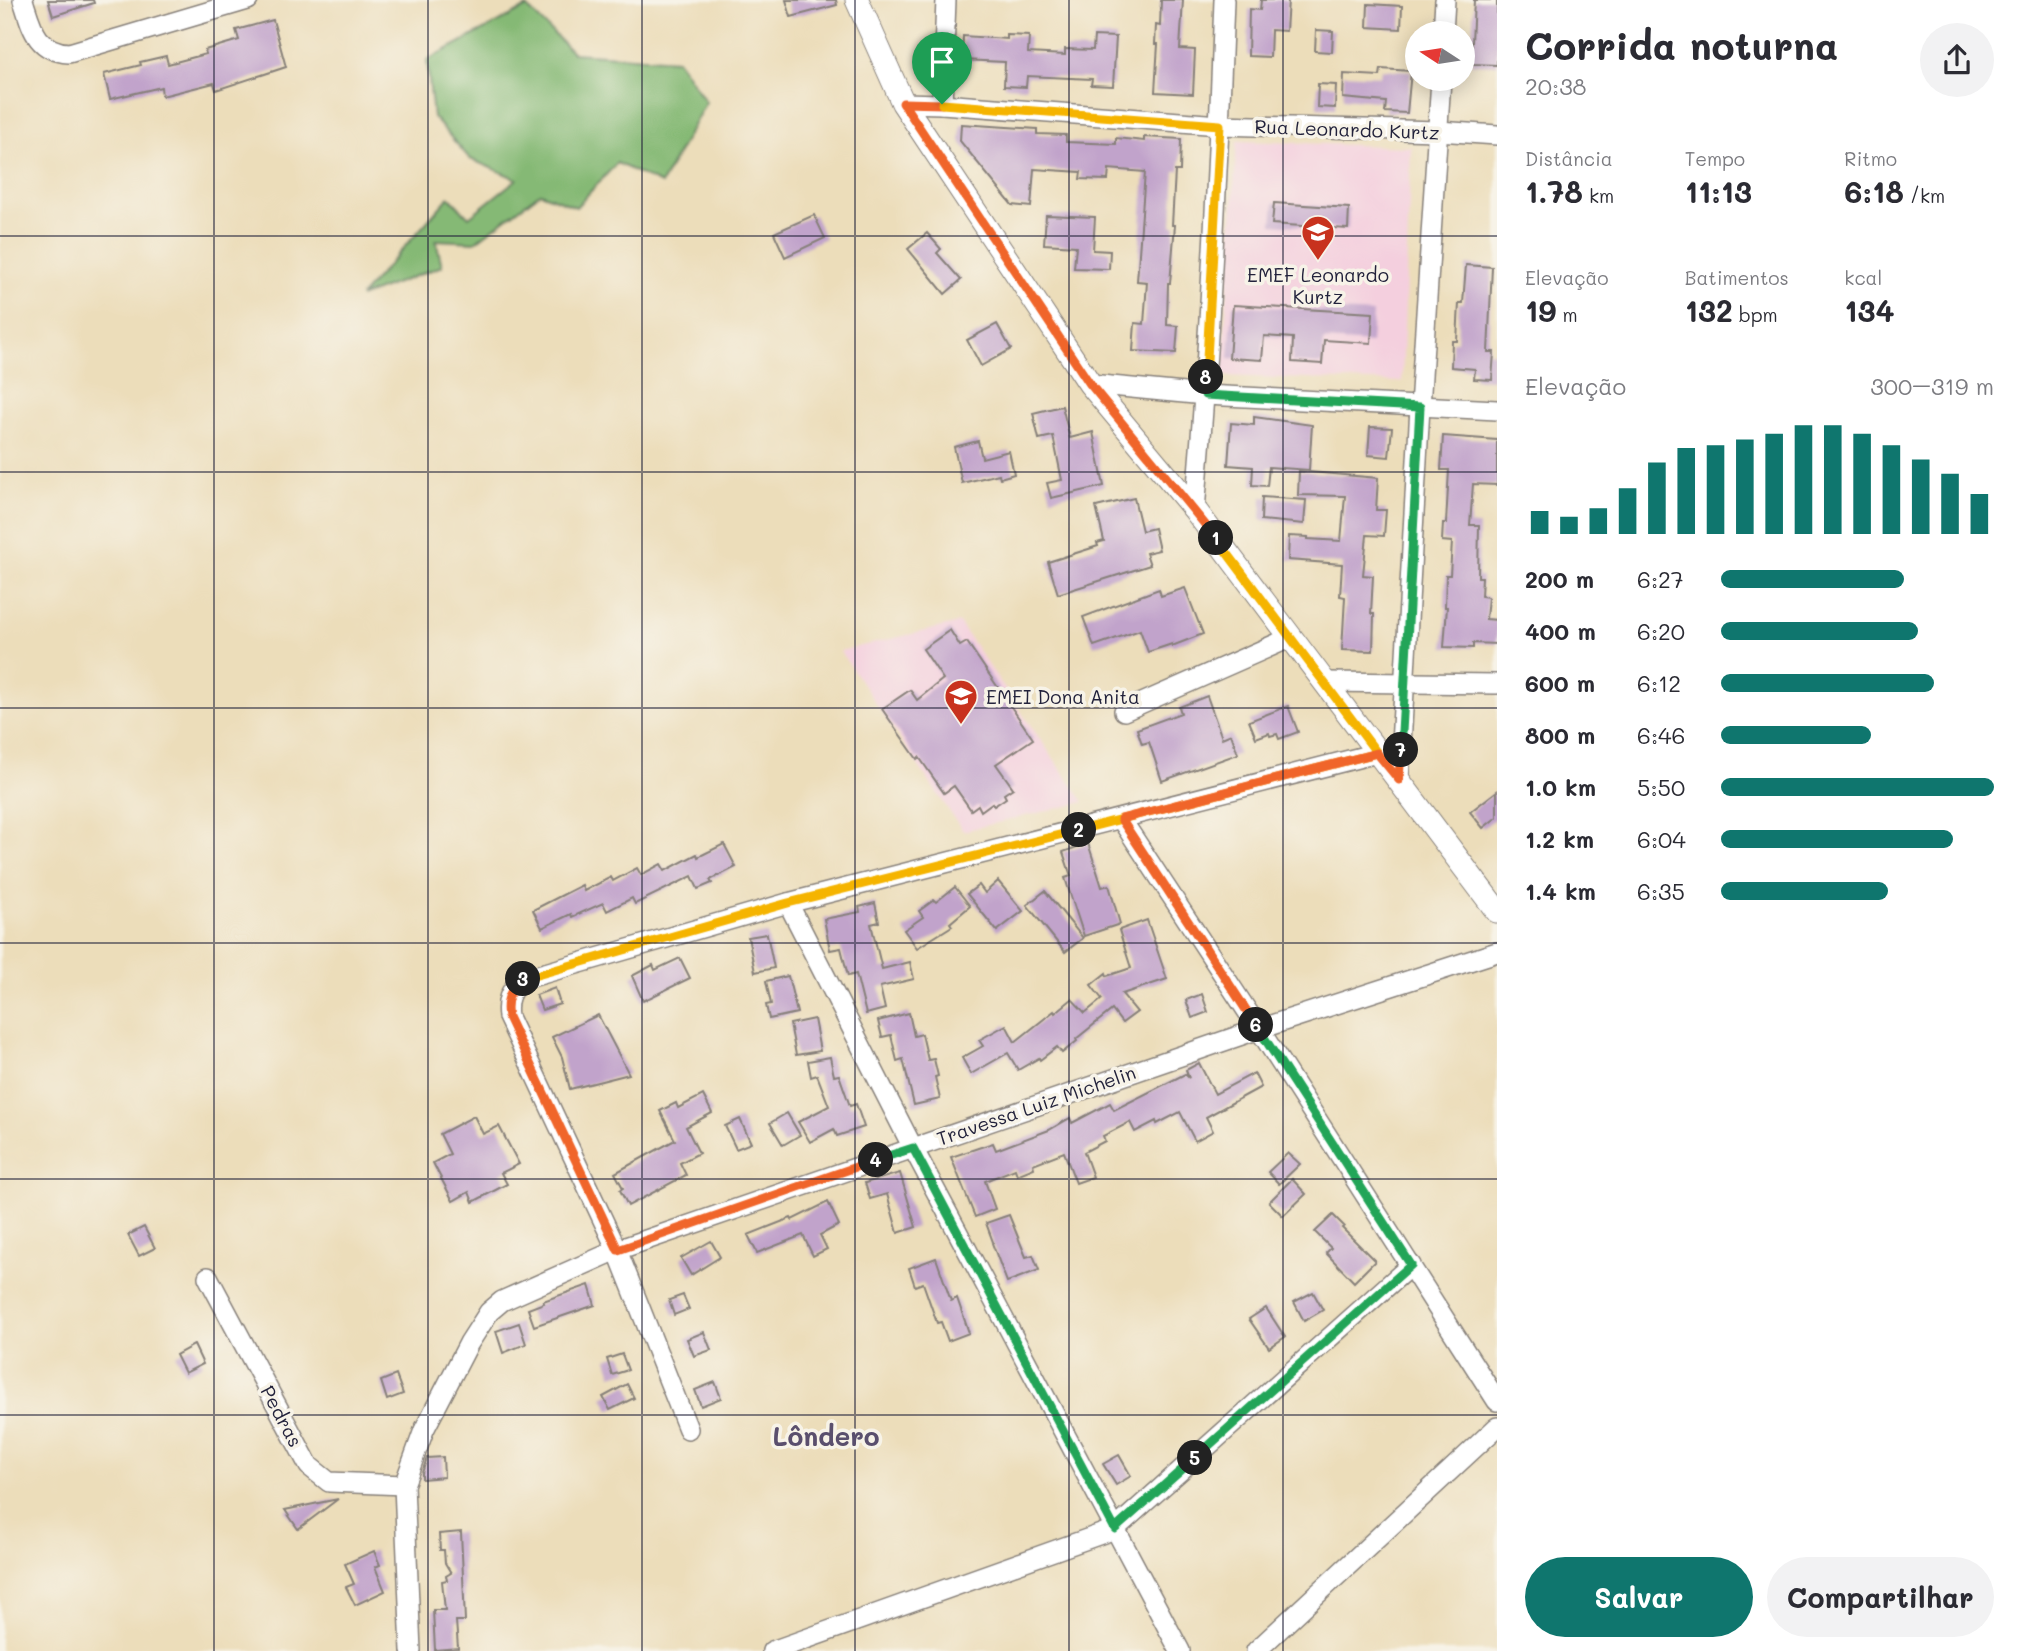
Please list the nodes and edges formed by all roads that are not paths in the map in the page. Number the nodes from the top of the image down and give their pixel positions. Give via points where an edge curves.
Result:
1 (23, 0) edge
2 (248, 0) edge
3 (857, 0) edge
4 (946, 0) edge
5 (1224, 0) edge
6 (1445, 0) edge
7 (1444, 21) edge
8 (1440, 91) edge
9 (903, 103) junction
10 (942, 104) junction
11 (1220, 125) junction
12 (1438, 131) junction
13 (1497, 135) edge
14 (1090, 384) junction
15 (1205, 395) junction
16 (1420, 407) junction
17 (1497, 410) edge
18 (1195, 510) junction
19 (1292, 637) junction
20 (1325, 682) junction
21 (1406, 682) junction
22 (1497, 684) edge
23 (1124, 711) dead end
24 (1377, 753) junction
25 (1399, 780) junction
26 (1121, 819) junction
27 (788, 903) junction
28 (1497, 911) edge
29 (1497, 952) edge
30 (1259, 1029) junction
31 (913, 1148) junction
32 (618, 1250) junction
33 (1411, 1265) junction
34 (208, 1276) dead end
35 (1497, 1401) edge
36 (1497, 1427) edge
37 (688, 1429) dead end
38 (404, 1485) junction
39 (1115, 1529) junction
40 (411, 1651) edge
41 (772, 1651) edge
42 (1180, 1651) edge
43 (1256, 1651) edge

1 - 2 street via 40,42 69,53
3 - 9 street
4 - 10 street
5 - 11 street
6 - 7 street
8 - 12 street
9 - 10 street, Rua Leonardo Kurtz
9 - 14 street
10 - 11 street, Rua Leonardo Kurtz
11 - 12 street, Rua Leonardo Kurtz
11 - 15 street
12 - 13 street, Rua Leonardo Kurtz
12 - 16 street
14 - 15 street
14 - 18 street
15 - 16 street
15 - 18 street
16 - 17 street
16 - 21 street
18 - 19 street
19 - 20 street
19 - 23 street
20 - 21 street
20 - 24 street
21 - 22 street
21 - 25 street
24 - 25 street
24 - 26 street
25 - 28 street
26 - 27 street
26 - 30 street
27 - 31 street
27 - 32 street via 521,980 510,991 508,1017
29 - 30 street, Travessa Luiz Michelin
30 - 31 street, Travessa Luiz Michelin
30 - 33 street
31 - 32 street, Travessa Luiz Michelin
31 - 39 street
32 - 37 street
32 - 38 street, Travessa Luiz Michelin via 502,1301 489,1312 424,1430
33 - 35 street
33 - 39 street
34 - 38 street, Pedras via 309,1466 329,1482
36 - 43 street
38 - 40 street
39 - 41 street
39 - 42 street

